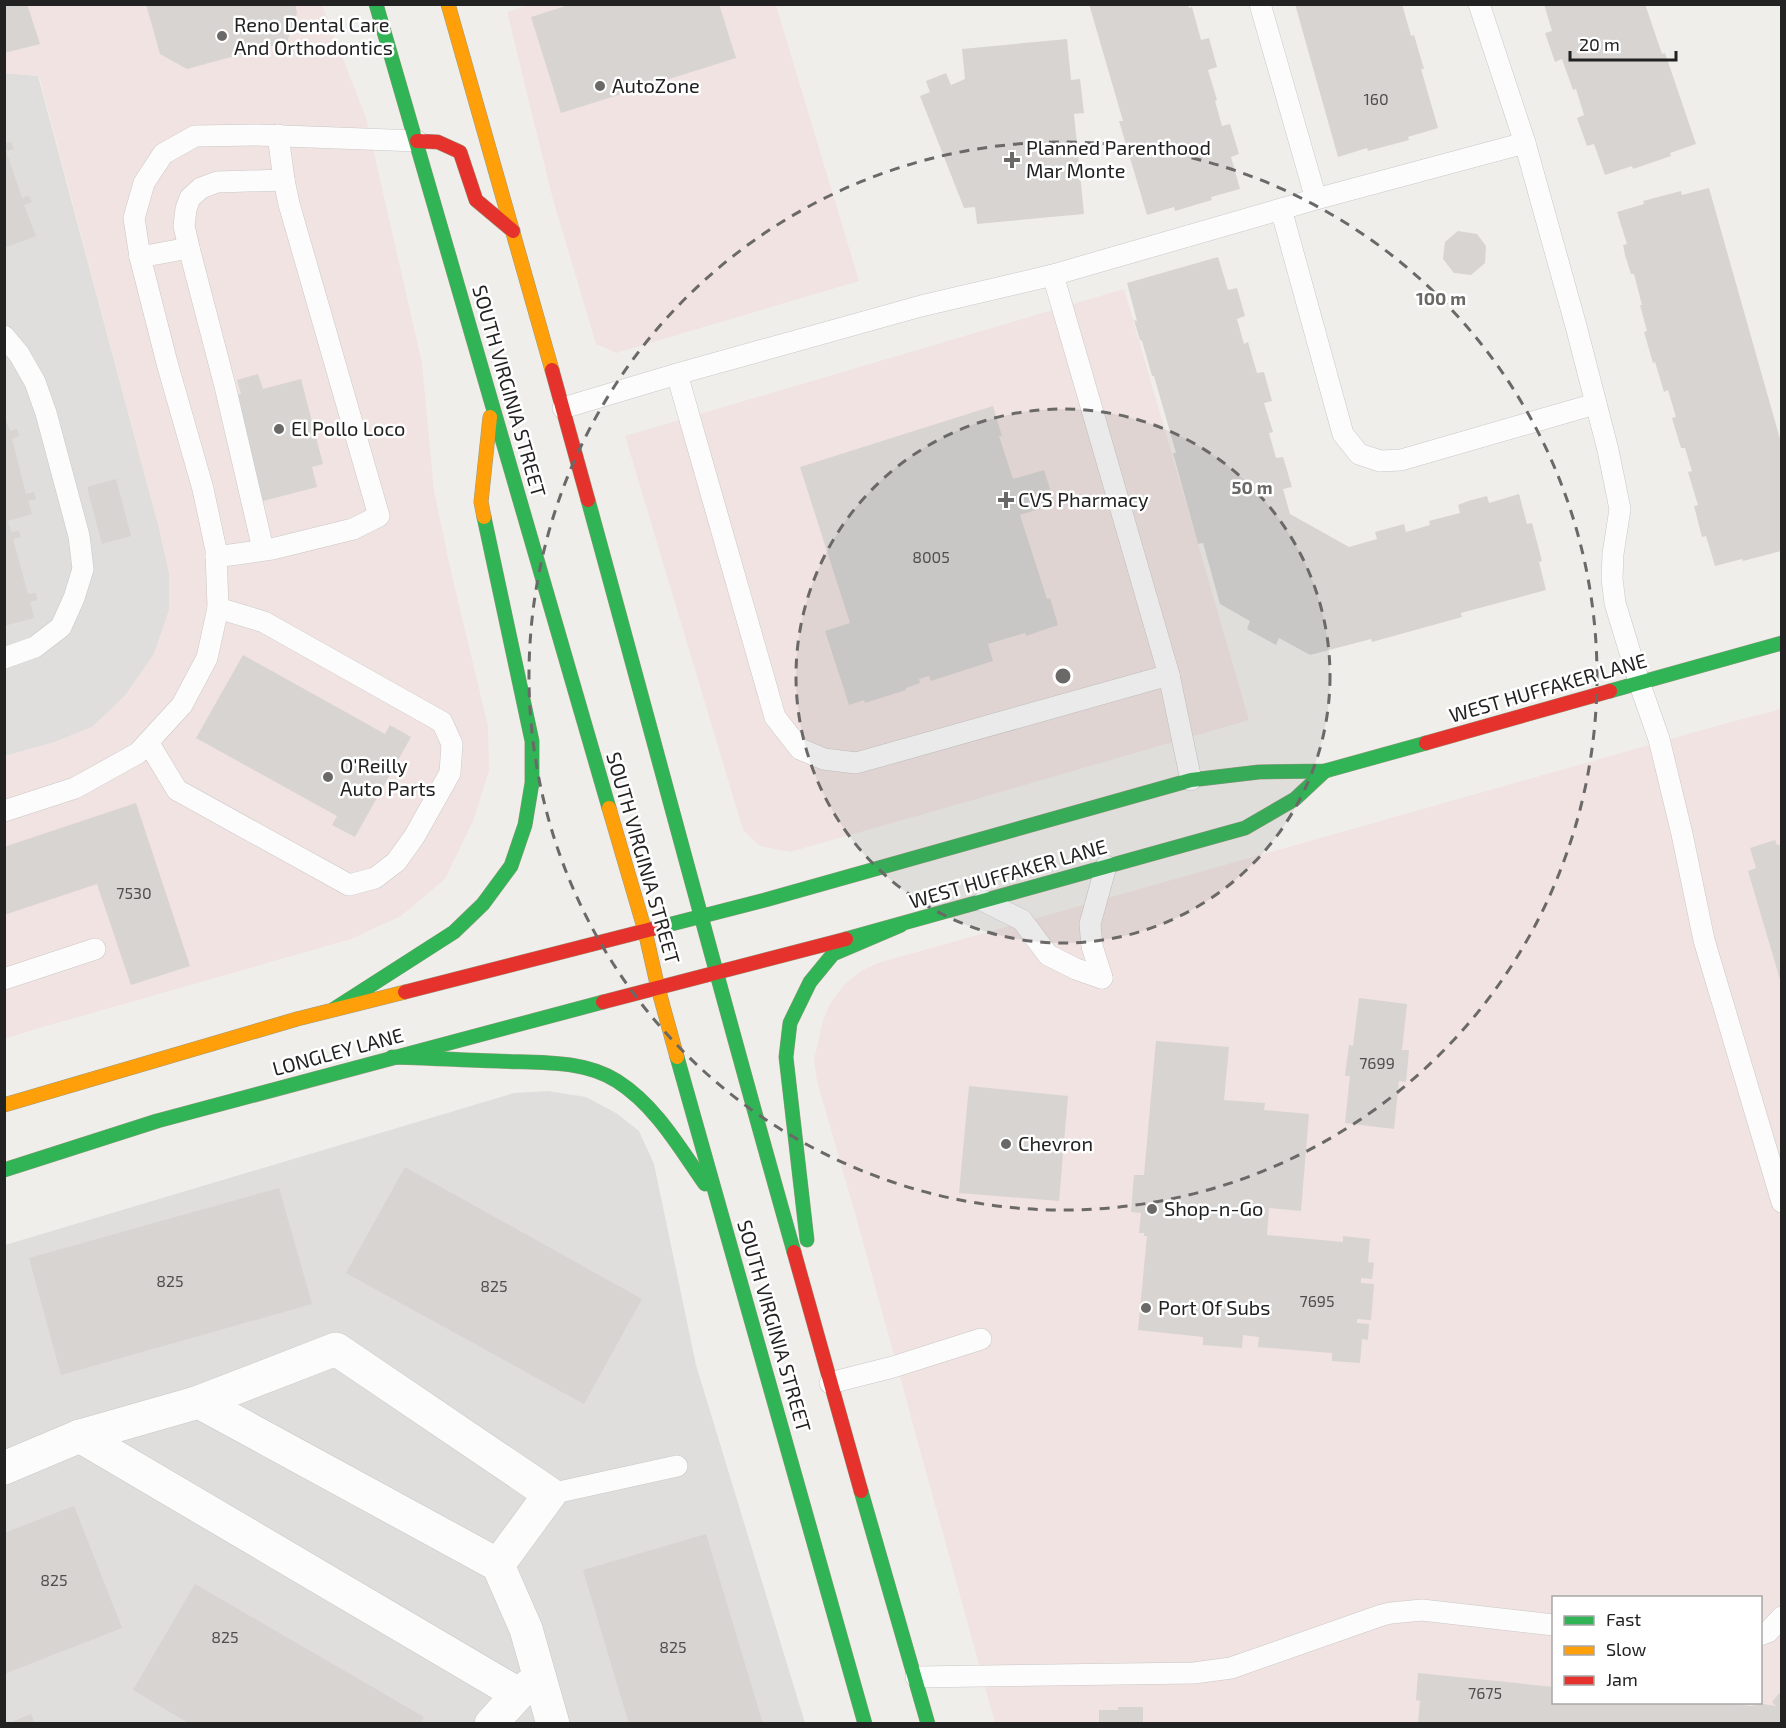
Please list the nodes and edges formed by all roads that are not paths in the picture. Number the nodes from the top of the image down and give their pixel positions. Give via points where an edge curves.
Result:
1 (376, 4) edge
2 (448, 4) edge
3 (1260, 4) edge
4 (1479, 4) edge
5 (278, 135) junction
6 (417, 141) junction
7 (1525, 142) junction
8 (284, 180) junction
9 (1316, 199) junction
10 (1281, 209) junction
11 (513, 231) junction
12 (189, 248) junction
13 (140, 257) junction
14 (1053, 275) junction
15 (4, 336) edge
16 (677, 374) junction
17 (491, 400) junction
18 (1596, 404) junction
19 (563, 408) junction
20 (263, 549) junction
21 (216, 557) junction
22 (218, 608) junction
23 (1782, 643) edge
24 (4, 658) edge
25 (1169, 675) junction
26 (1639, 682) junction
27 (148, 742) junction
28 (1325, 771) junction
29 (1191, 780) junction
30 (4, 811) edge
31 (1106, 866) junction
32 (984, 901) junction
33 (702, 916) junction
34 (901, 925) junction
35 (645, 931) junction
36 (95, 949) dead end
37 (717, 973) junction
38 (4, 979) edge
39 (685, 981) joint
40 (658, 988) junction
41 (334, 1009) junction
42 (392, 1057) junction
43 (4, 1105) edge
44 (4, 1170) edge
45 (1782, 1202) edge
46 (720, 1206) junction
47 (981, 1339) dead end
48 (819, 1343) junction
49 (830, 1383) junction
50 (199, 1402) junction
51 (81, 1436) junction
52 (677, 1466) dead end
53 (4, 1468) edge
54 (550, 1494) junction
55 (498, 1565) junction
56 (1782, 1617) edge
57 (1552, 1625) edge
58 (1762, 1635) edge
59 (915, 1677) junction
60 (529, 1686) junction
61 (491, 1724) edge
62 (553, 1724) edge
63 (865, 1724) edge
64 (928, 1724) edge

1 - 6 main road, SOUTH VIRGINIA STREET
2 - 11 main road, SOUTH VIRGINIA STREET
3 - 9 lane
4 - 7 lane
5 - 6 lane
5 - 8 lane
5 - 13 lane via 195,136 163,154 144,183 134,218
6 - 11 main road via 438,142 460,152 476,200
6 - 17 main road, SOUTH VIRGINIA STREET
7 - 9 lane
7 - 18 lane
8 - 12 lane via 217,182 201,188 190,198 186,209 184,226
8 - 20 lane via 379,516 353,529
9 - 10 lane
10 - 14 lane
10 - 18 lane via 1343,434 1359,454 1380,461 1401,460
11 - 19 main road, SOUTH VIRGINIA STREET
12 - 13 lane
12 - 20 lane
13 - 21 lane via 203,489
14 - 16 lane via 921,306
14 - 25 lane
15 - 24 lane via 35,382 46,413 79,536 82,569 61,627 35,647
16 - 19 lane
16 - 25 lane via 775,717 800,749 824,759 856,763
17 - 35 main road, SOUTH VIRGINIA STREET
17 - 41 main road via 481,502 532,741 532,783 525,825 511,866 483,904 454,932
18 - 26 lane via 1620,509 1612,579
19 - 33 main road, SOUTH VIRGINIA STREET
20 - 21 lane
21 - 22 lane
22 - 27 lane via 207,658 182,705
22 - 27 lane via 264,622 442,722 452,744 450,773 396,862 375,878 349,885 177,790
23 - 26 main road, WEST HUFFAKER LANE
25 - 29 lane
26 - 28 main road, WEST HUFFAKER LANE
26 - 45 lane via 1659,739 1704,940
27 - 30 lane via 138,753 75,788
28 - 29 main road, WEST HUFFAKER LANE via 1259,772
28 - 31 main road, WEST HUFFAKER LANE via 1295,799 1245,828
29 - 33 main road, WEST HUFFAKER LANE
31 - 32 main road, WEST HUFFAKER LANE
31 - 32 lane via 1090,924 1102,978 1048,955 1022,920
32 - 34 main road, WEST HUFFAKER LANE
33 - 35 main road, WEST HUFFAKER LANE
33 - 37 main road, SOUTH VIRGINIA STREET
34 - 37 main road, WEST HUFFAKER LANE
34 - 48 main road via 833,954 810,982 790,1023 786,1057
35 - 40 main road, SOUTH VIRGINIA STREET
35 - 41 main road
36 - 38 lane
37 - 39 main road, WEST HUFFAKER LANE
37 - 48 main road, SOUTH VIRGINIA STREET
39 - 40 main road, LONGLEY LANE
40 - 42 main road, LONGLEY LANE
40 - 46 main road, SOUTH VIRGINIA STREET
41 - 43 main road
42 - 44 main road, LONGLEY LANE via 158,1121
42 - 46 main road via 564,1064 600,1072 640,1099 655,1115
46 - 63 main road, SOUTH VIRGINIA STREET
47 - 49 lane
48 - 49 main road, SOUTH VIRGINIA STREET
49 - 59 main road, SOUTH VIRGINIA STREET
50 - 51 street
50 - 54 street via 336,1349
50 - 55 street
51 - 53 street
51 - 60 street
52 - 54 lane
54 - 55 street
55 - 60 street via 526,1629
56 - 58 lane
57 - 59 lane via 1422,1610 1382,1615 1231,1668 1194,1673
59 - 64 main road, SOUTH VIRGINIA STREET
60 - 61 street
60 - 62 street

